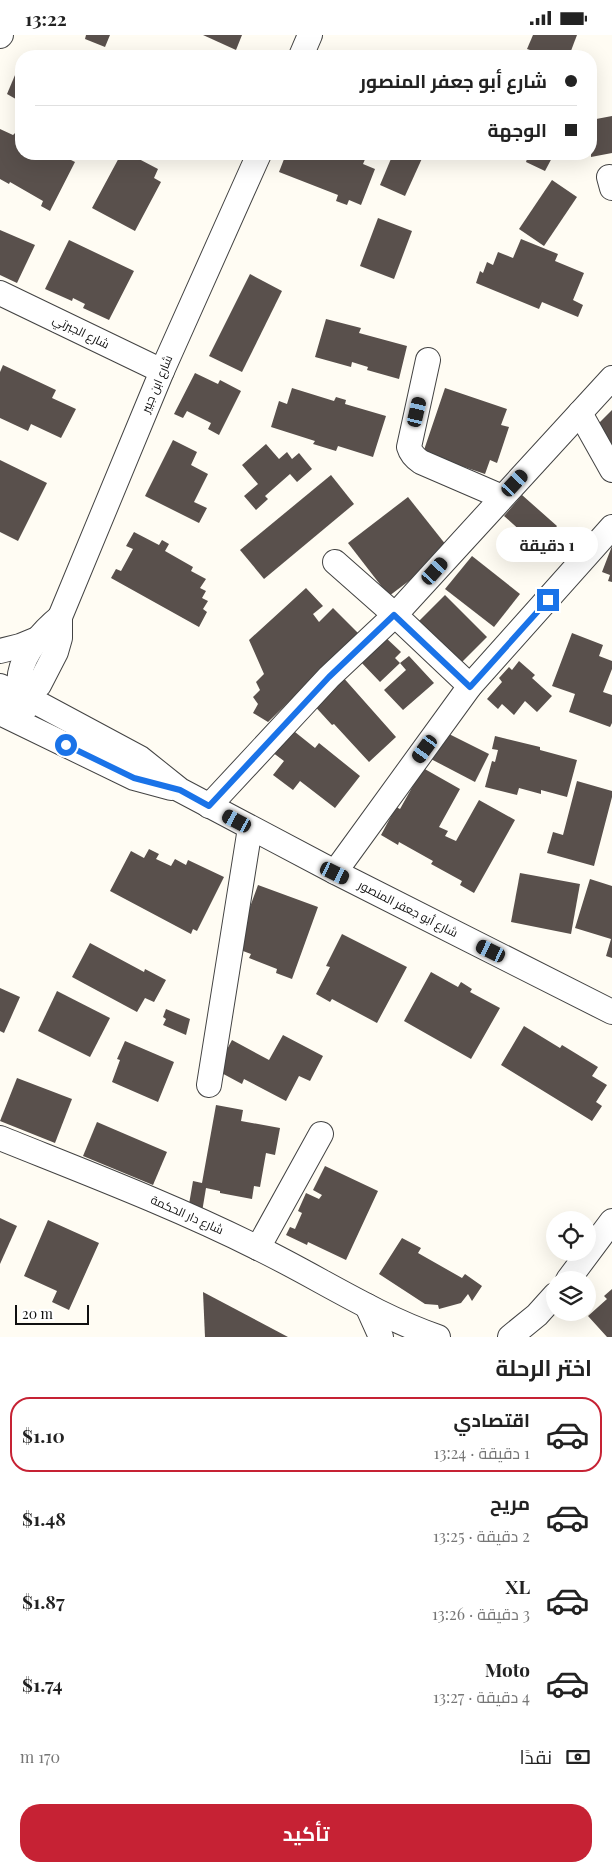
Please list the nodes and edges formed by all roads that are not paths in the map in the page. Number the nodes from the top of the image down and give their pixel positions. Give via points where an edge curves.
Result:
1 (310, 35) edge
2 (304, 50) edge
3 (256, 160) edge
4 (0, 293) edge
5 (428, 360) dead end
6 (162, 371) junction
7 (612, 377) edge
8 (580, 413) junction
9 (612, 470) edge
10 (502, 497) junction
11 (612, 527) edge
12 (335, 562) dead end
13 (394, 615) junction
14 (60, 617) junction
15 (37, 639) junction
16 (0, 651) edge
17 (0, 686) edge
18 (470, 687) junction
19 (22, 696) junction
20 (0, 706) edge
21 (0, 713) edge
22 (29, 727) junction
23 (180, 790) junction
24 (209, 806) junction
25 (250, 828) junction
26 (335, 873) junction
27 (612, 1012) edge
28 (209, 1085) dead end
29 (321, 1134) dead end
30 (0, 1138) edge
31 (612, 1221) edge
32 (258, 1248) junction
33 (575, 1271) edge
34 (546, 1305) edge
35 (367, 1306) junction
36 (381, 1337) edge
37 (438, 1337) edge
38 (510, 1337) edge

1 - 2 street
3 - 6 street, شارع ابن جبير
4 - 6 street, شارع الجبرتي
5 - 10 street via 410,452 421,462
6 - 14 street, شارع ابن جبير
7 - 8 street
8 - 9 street
8 - 10 street
10 - 13 street
11 - 18 street
12 - 13 street
13 - 18 street
13 - 24 street via 329,677
14 - 15 street, شارع ابن جبير
14 - 19 street, شارع ابن جبير via 56,652 40,685
15 - 16 street
15 - 19 street, شارع ابن جبير via 20,675
17 - 19 street, شارع أبو جعفر المنصور
18 - 26 street
19 - 20 street, شارع ابن جبير
19 - 22 street, شارع ابن جبير
19 - 23 street, شارع أبو جعفر المنصور via 140,758
21 - 22 street, شارع أبو جعفر المنصور
22 - 23 street, شارع أبو جعفر المنصور via 134,778
23 - 24 street, شارع أبو جعفر المنصور
24 - 25 street, شارع أبو جعفر المنصور
25 - 26 street, شارع أبو جعفر المنصور
25 - 28 street
26 - 27 street, شارع أبو جعفر المنصور
29 - 32 street
30 - 32 street, شارع دار الحكمة via 126,1188
31 - 33 street
32 - 35 street, شارع دار الحكمة
34 - 38 street
35 - 36 street
35 - 37 street, شارع دار الحكمة

